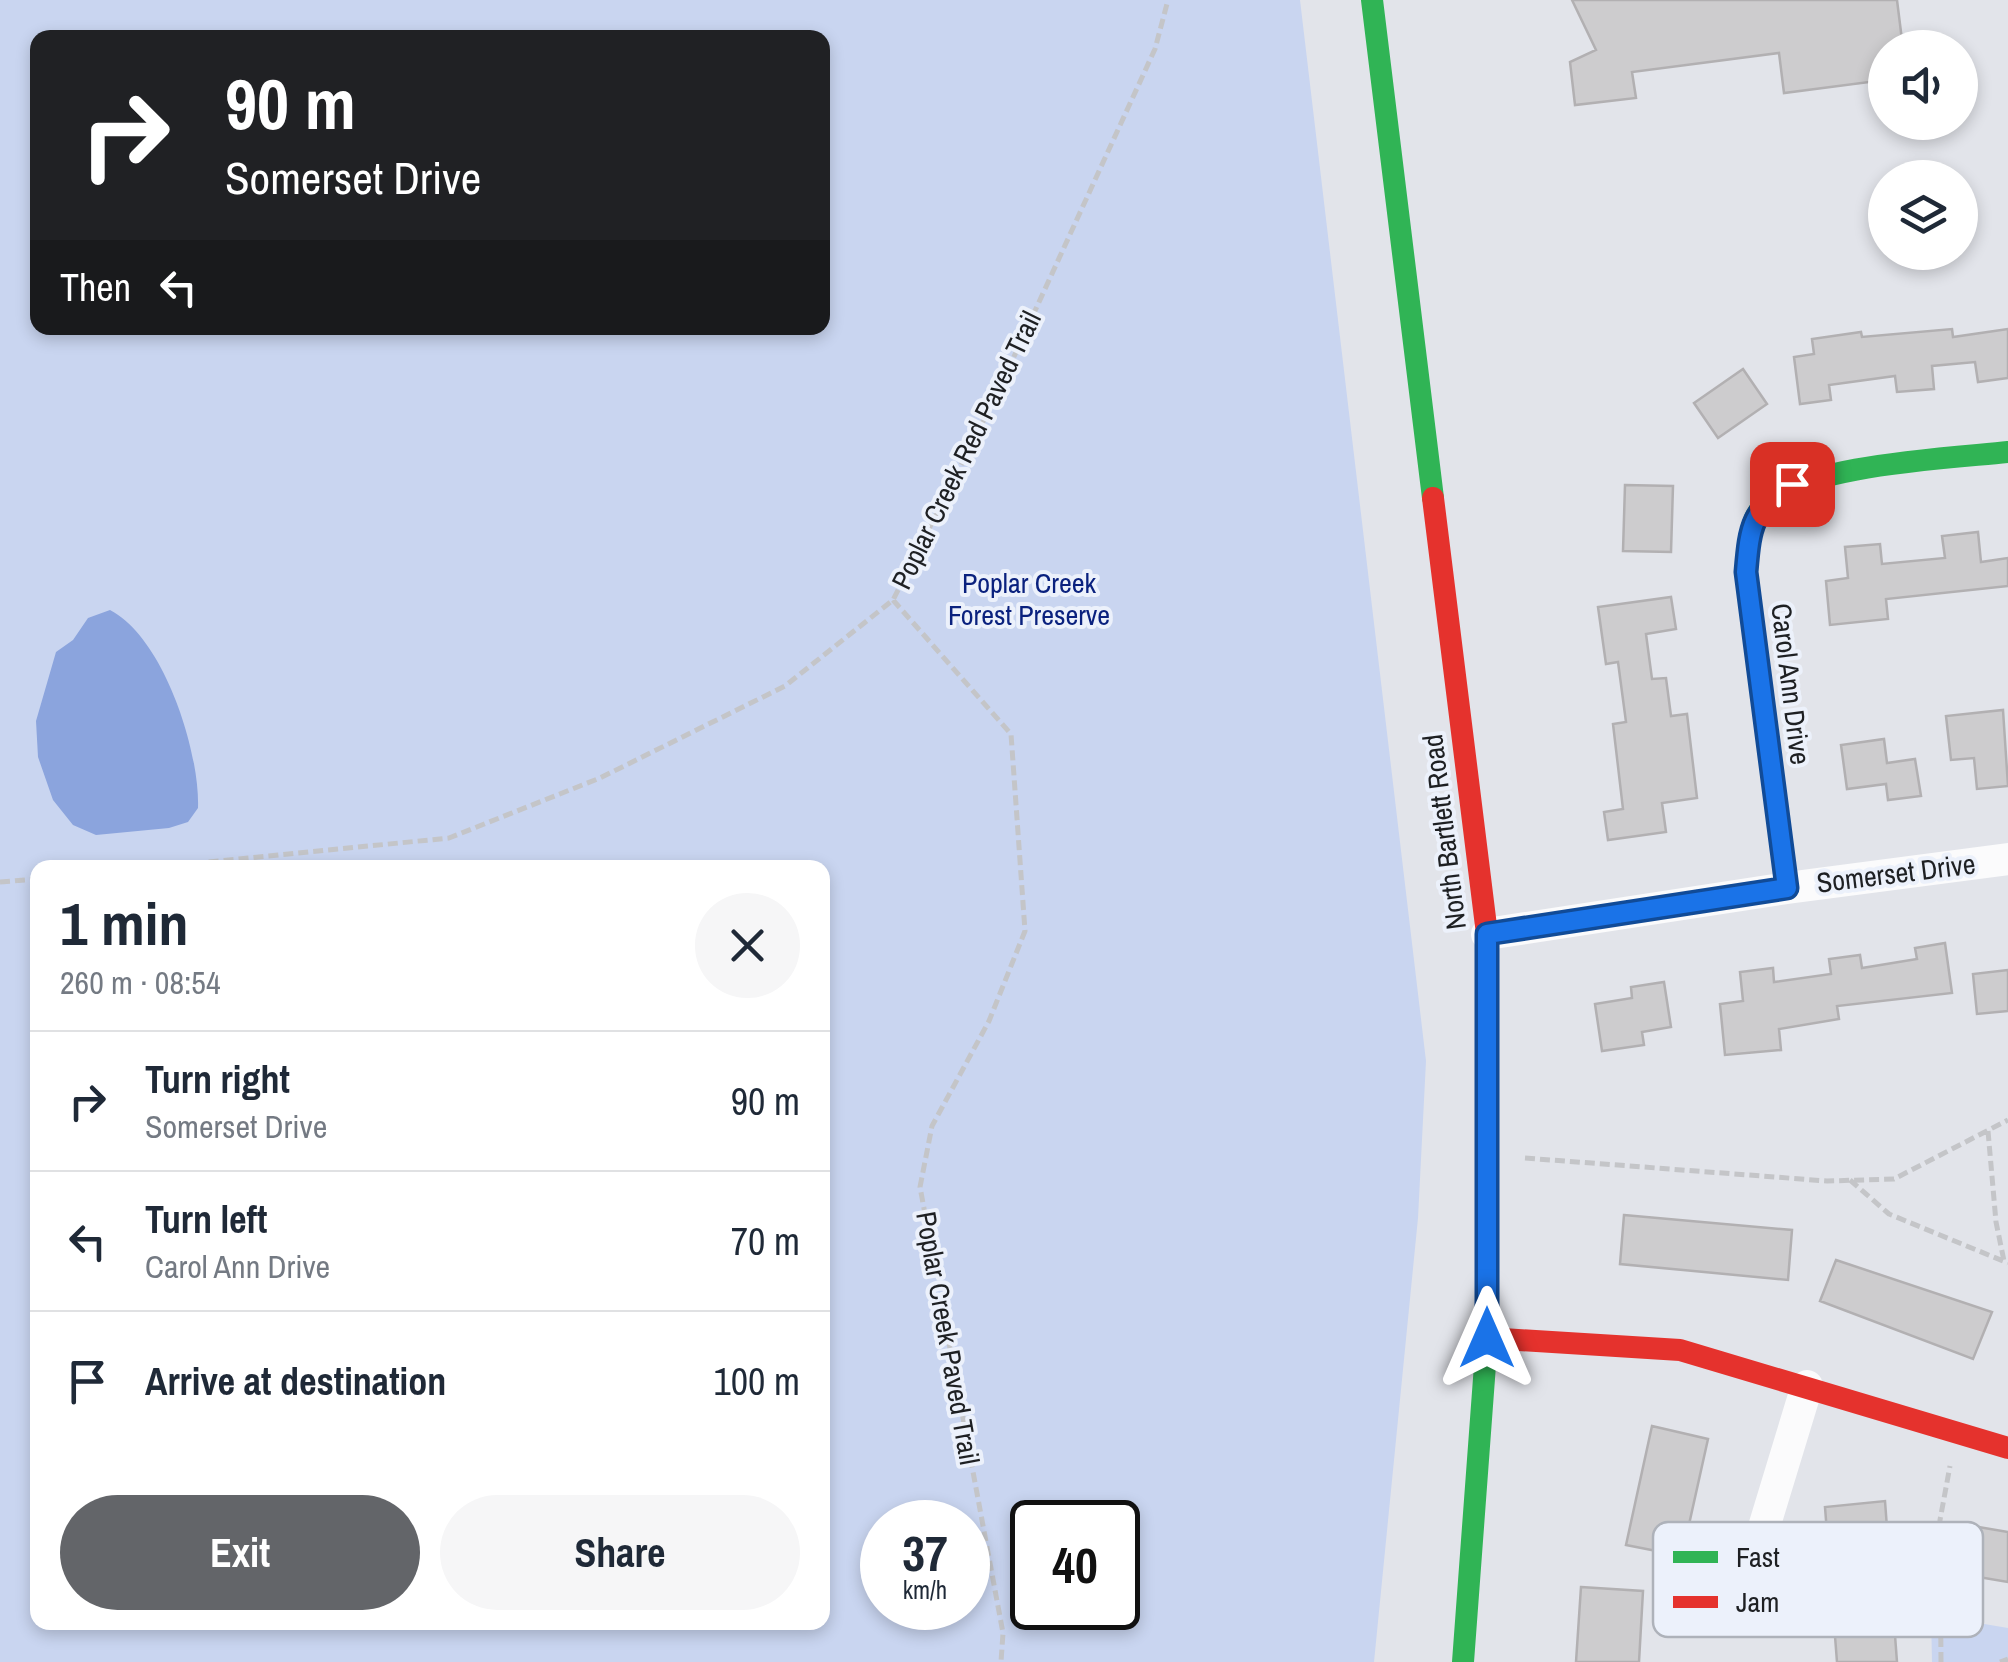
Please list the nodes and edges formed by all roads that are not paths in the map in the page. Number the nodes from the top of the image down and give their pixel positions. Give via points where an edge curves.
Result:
1 (1372, 0) edge
2 (2008, 452) edge
3 (2008, 859) edge
4 (1787, 888) junction
5 (1487, 934) junction
6 (1487, 1338) junction
7 (1808, 1386) junction
8 (2008, 1448) edge
9 (1766, 1522) edge
10 (1464, 1662) edge

1 - 5 street, North Bartlett Road
2 - 4 street, Carol Ann Drive via 1825,476 1792,484 1763,504 1749,537 1746,572
3 - 4 street, Somerset Drive
4 - 5 street, Somerset Drive
5 - 6 street, North Bartlett Road
6 - 7 street via 1680,1350
6 - 10 street, North Bartlett Road
7 - 8 street
7 - 9 street

